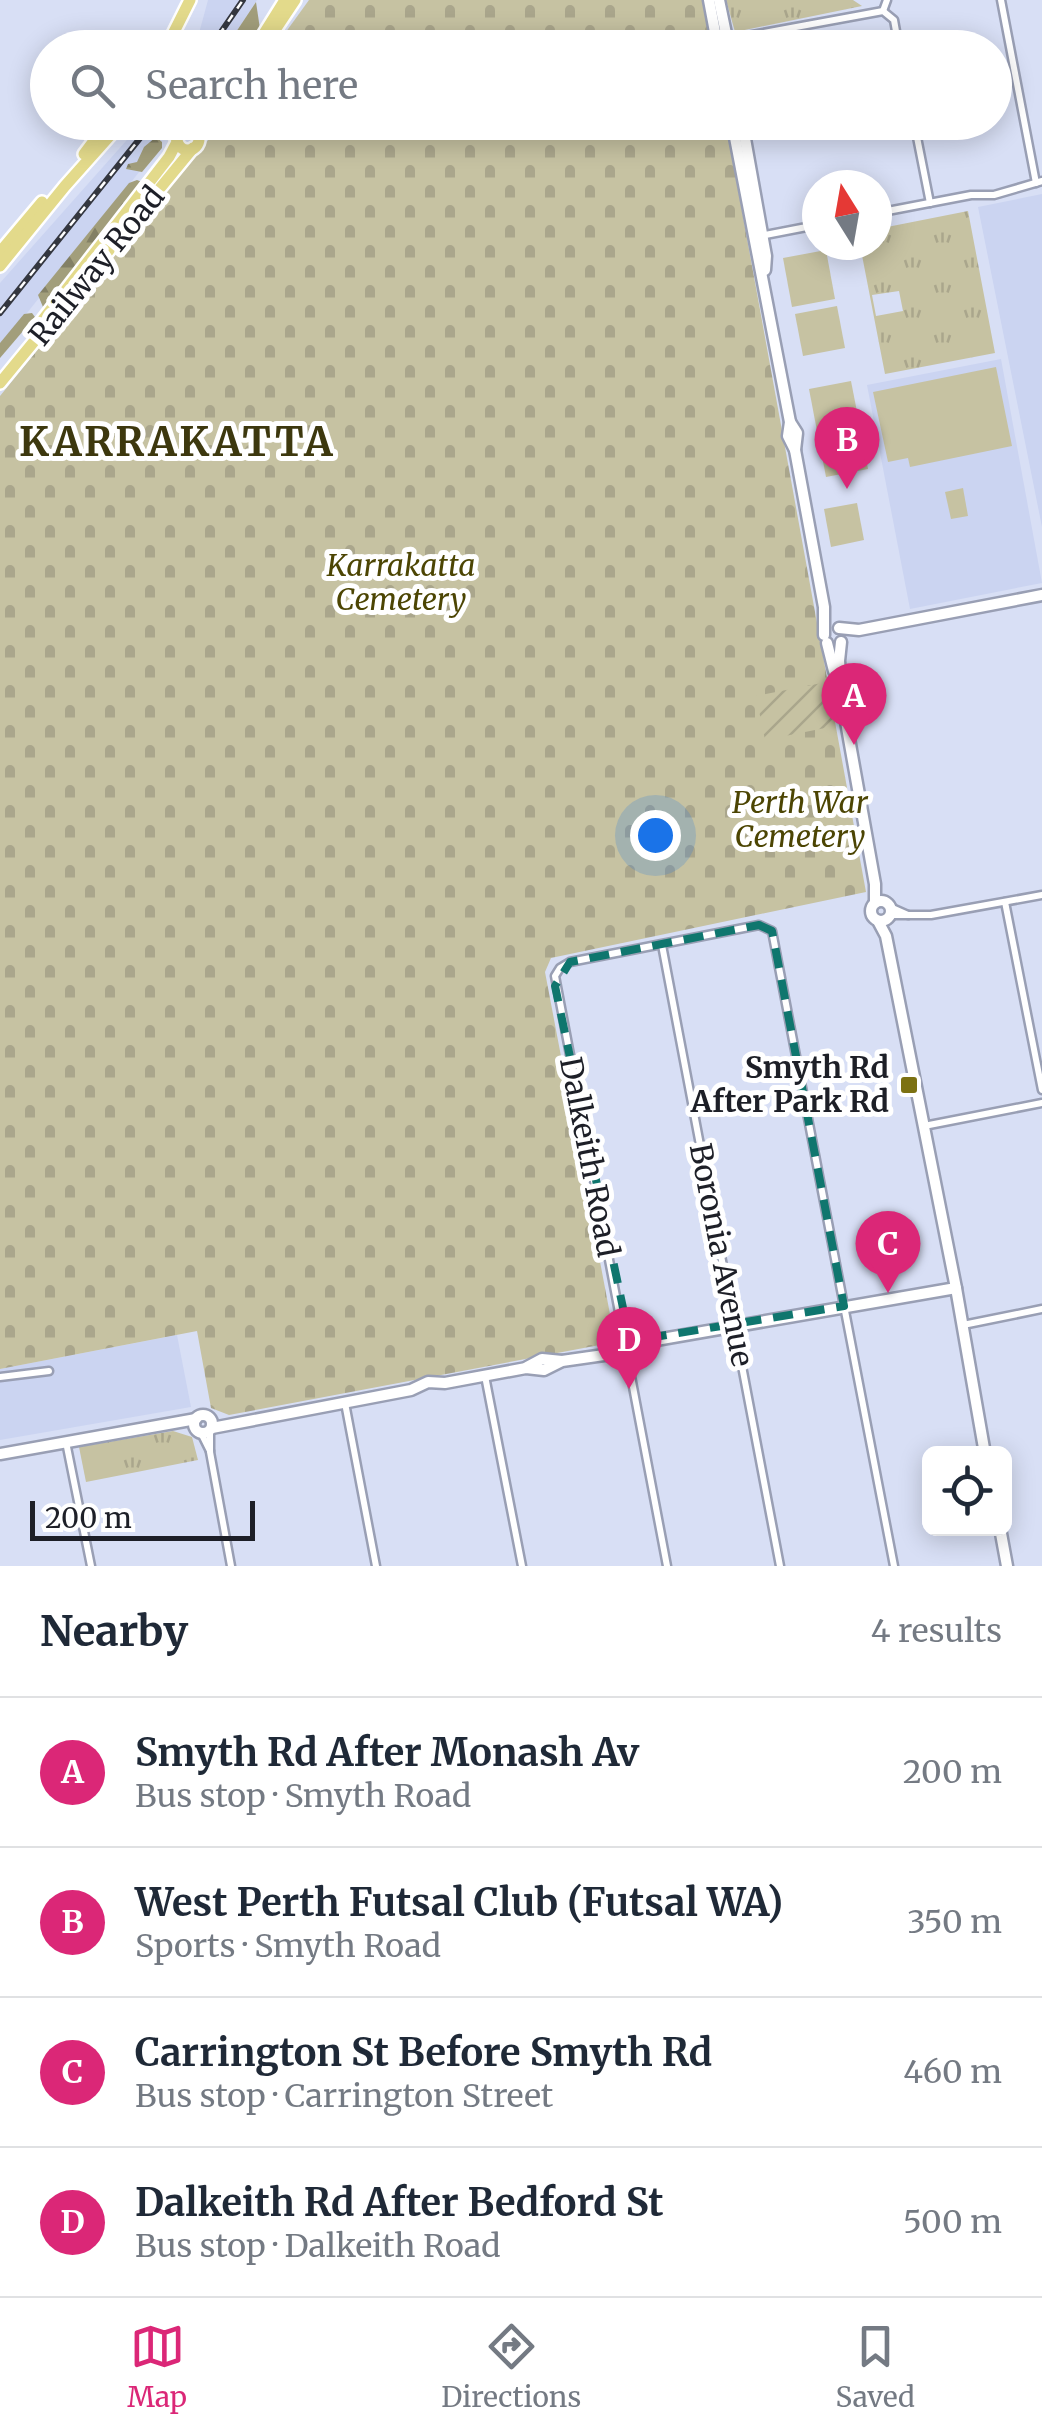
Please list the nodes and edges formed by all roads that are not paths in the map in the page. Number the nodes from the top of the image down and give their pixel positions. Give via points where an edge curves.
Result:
1 (193, 0) edge
2 (285, 0) edge
3 (295, 0) edge
4 (709, 0) edge
5 (719, 0) edge
6 (888, 0) edge
7 (1001, 0) edge
8 (883, 11) junction
9 (179, 30) edge
10 (266, 30) edge
11 (276, 30) edge
12 (718, 30) edge
13 (721, 30) edge
14 (790, 30) edge
15 (896, 30) edge
16 (1007, 30) edge
17 (1012, 53) edge
18 (93, 140) edge
19 (106, 140) edge
20 (177, 140) joint
21 (195, 140) edge
22 (740, 140) edge
23 (918, 140) edge
24 (196, 143) junction
25 (1039, 182) edge
26 (930, 203) junction
27 (892, 210) edge
28 (802, 228) edge
29 (758, 236) junction
30 (0, 252) edge
31 (0, 266) edge
32 (0, 372) edge
33 (0, 383) edge
34 (1042, 595) edge
35 (824, 607) junction
36 (838, 628) junction
37 (858, 630) junction
38 (826, 639) junction
39 (842, 642) junction
40 (843, 705) junction
41 (1042, 895) edge
42 (1006, 902) junction
43 (884, 911) junction
44 (662, 945) junction
45 (1042, 1090) edge
46 (1042, 1102) edge
47 (922, 1127) junction
48 (953, 1283) junction
49 (844, 1306) junction
50 (1042, 1309) edge
51 (963, 1325) junction
52 (735, 1328) junction
53 (626, 1349) junction
54 (967, 1358) junction
55 (48, 1370) dead end
56 (485, 1376) junction
57 (0, 1377) edge
58 (345, 1402) junction
59 (204, 1427) junction
60 (66, 1441) junction
61 (984, 1446) edge
62 (0, 1454) edge
63 (1001, 1536) edge
64 (91, 1566) edge
65 (231, 1566) edge
66 (376, 1566) edge
67 (522, 1566) edge
68 (667, 1566) edge
69 (780, 1566) edge
70 (894, 1566) edge
71 (1007, 1566) edge

1 - 9 main road
2 - 10 main road
3 - 11 main road
4 - 12 street
5 - 13 street
6 - 8 street
7 - 16 street
8 - 14 street
8 - 15 street
17 - 25 street
18 - 30 main road
19 - 31 main road
20 - 24 main road via 184,149
20 - 32 main road, Railway Road
21 - 24 main road
22 - 29 street
23 - 26 street
24 - 33 main road, Railway Road
25 - 26 street
26 - 27 street
28 - 29 street
29 - 35 street via 788,436
34 - 37 street
35 - 36 street
35 - 38 street
36 - 37 street
36 - 38 street via 829,628
36 - 39 street
37 - 39 street
38 - 39 street via 834,646
38 - 40 street
39 - 40 street
40 - 43 street
41 - 42 street
42 - 43 street via 930,916
42 - 45 street
43 - 47 street
44 - 49 street via 760,926 772,930
44 - 52 street, Boronia Avenue
44 - 53 street, Dalkeith Road via 570,962 560,968 555,986
46 - 47 street
47 - 48 street
48 - 49 street
48 - 51 street
48 - 54 street
49 - 52 street
49 - 70 street
50 - 51 street
51 - 54 street
52 - 53 street
52 - 69 street, Boronia Avenue
53 - 56 street via 542,1359
53 - 68 street
54 - 61 street
55 - 57 street
56 - 58 street
56 - 67 street
58 - 59 street
58 - 66 street
59 - 60 street via 170,1423
59 - 65 street
60 - 62 street
60 - 64 street
63 - 71 street

